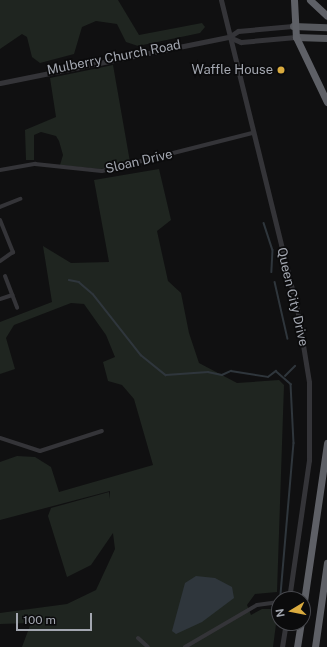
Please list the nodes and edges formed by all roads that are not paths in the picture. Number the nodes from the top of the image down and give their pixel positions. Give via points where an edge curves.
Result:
1 (221, 0) edge
2 (294, 0) edge
3 (310, 0) edge
4 (327, 16) edge
5 (293, 26) junction
6 (327, 27) edge
7 (228, 37) junction
8 (296, 37) junction
9 (327, 38) edge
10 (0, 83) edge
11 (327, 102) edge
12 (252, 133) junction
13 (0, 170) edge
14 (20, 199) dead end
15 (0, 206) edge
16 (0, 220) edge
17 (0, 261) edge
18 (5, 276) dead end
19 (12, 295) junction
20 (0, 299) edge
21 (17, 308) dead end
22 (102, 431) dead end
23 (0, 438) edge
24 (327, 443) edge
25 (327, 563) edge
26 (290, 591) edge
27 (305, 591) edge
28 (271, 603) edge
29 (285, 631) edge
30 (300, 631) edge
31 (138, 638) dead end
32 (148, 647) edge
33 (185, 647) edge
34 (282, 647) edge
35 (297, 647) edge
36 (315, 647) edge

1 - 7 street, Queen City Drive
2 - 5 highway
3 - 4 highway
5 - 6 highway
5 - 7 street, Mulberry Church Road via 238,31
5 - 8 highway
7 - 8 street, Mulberry Church Road via 237,42
7 - 10 street, Mulberry Church Road
7 - 12 street, Queen City Drive
8 - 9 highway
8 - 11 highway
12 - 13 street, Sloan Drive via 102,172 35,164
12 - 26 street, Queen City Drive via 298,314 309,382 309,460
14 - 15 street
16 - 17 street via 13,252
18 - 19 street
19 - 20 street
19 - 21 street
22 - 23 street via 40,451
24 - 27 highway
25 - 36 highway
28 - 33 street via 258,605
29 - 34 street
30 - 35 highway
31 - 32 street

